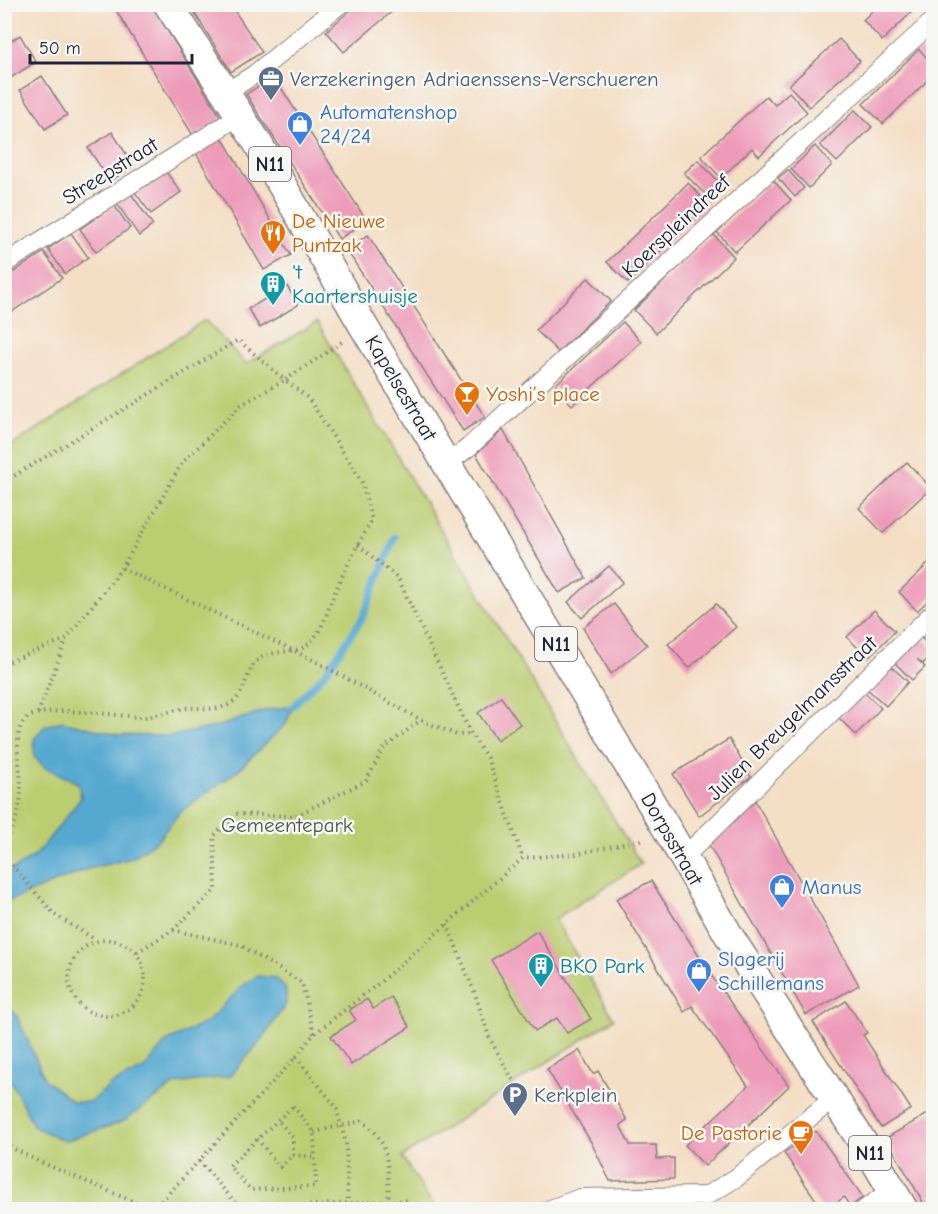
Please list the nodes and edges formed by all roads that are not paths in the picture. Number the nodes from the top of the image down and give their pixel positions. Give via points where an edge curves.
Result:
1 (168, 4) edge
2 (340, 4) edge
3 (933, 20) edge
4 (232, 104) junction
5 (4, 264) edge
6 (447, 464) junction
7 (933, 612) edge
8 (683, 858) junction
9 (834, 1098) junction
10 (898, 1200) edge
11 (548, 1209) edge
12 (864, 1209) edge

1 - 4 main road, Kapelsestraat / N11
2 - 4 street, Streepstraat via 255,74
3 - 6 street, Koerspleindreef
4 - 5 street, Streepstraat via 116,195
4 - 6 main road, Kapelsestraat / N11
6 - 8 main road, Dorpsstraat / N11
7 - 8 street, Julien Breugelmansstraat
8 - 9 main road, Dorpsstraat / N11
9 - 10 main road, Dorpsstraat / N11
9 - 11 street via 736,1178 706,1196 580,1198
10 - 12 street

